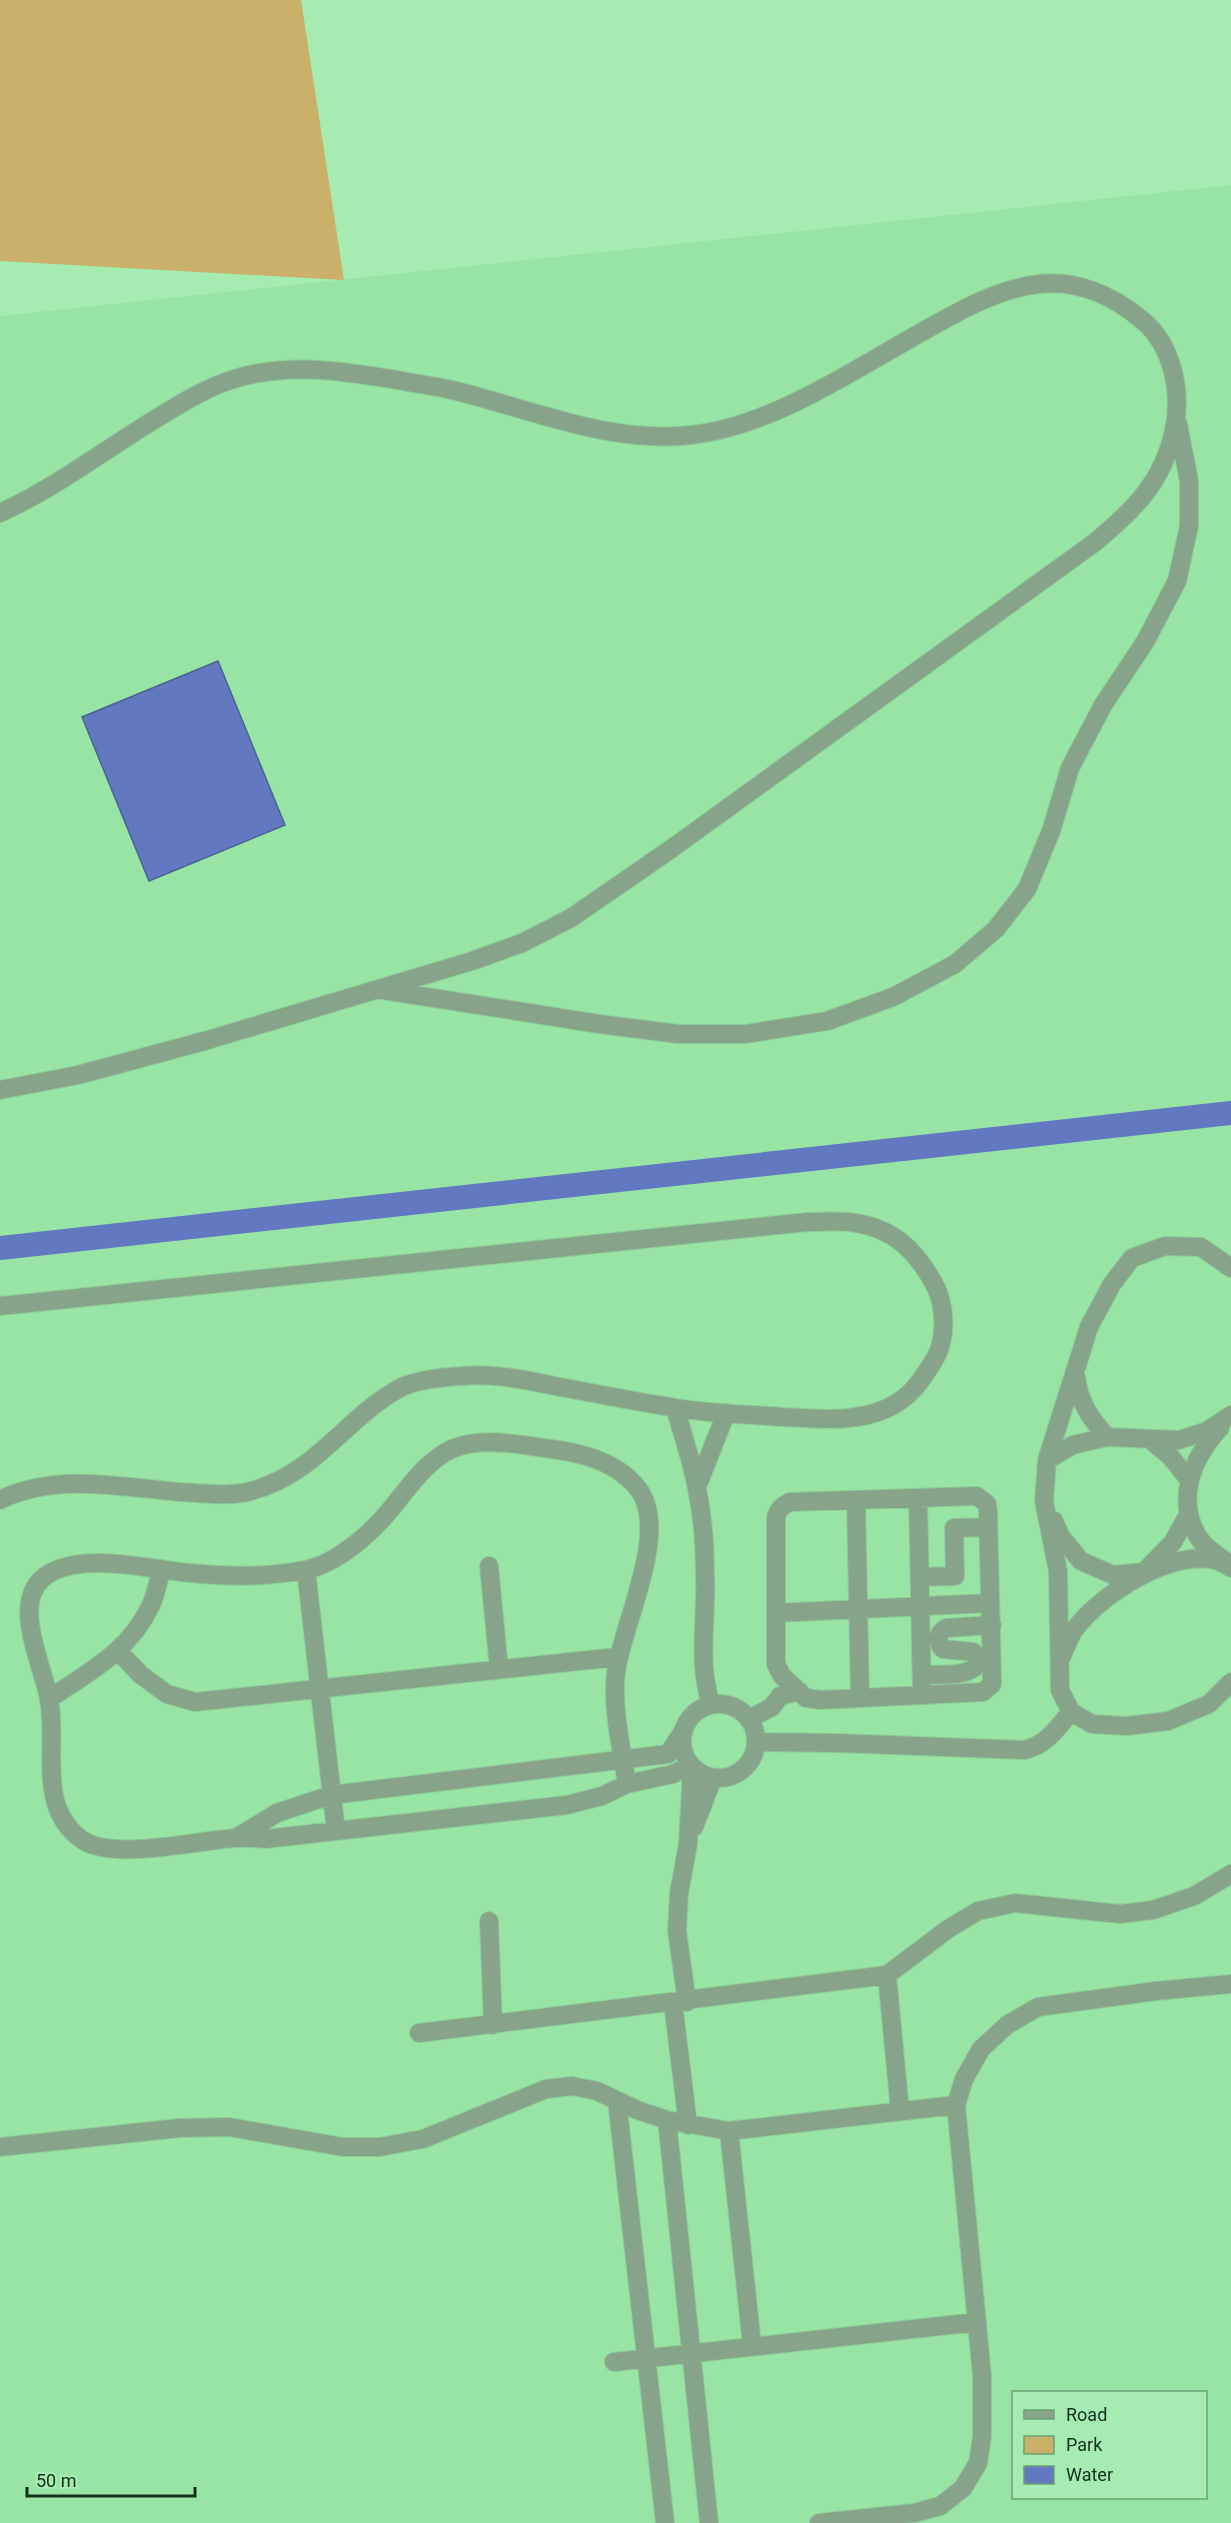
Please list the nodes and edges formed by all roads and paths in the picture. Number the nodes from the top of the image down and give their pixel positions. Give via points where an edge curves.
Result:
1 (1177, 417) junction
2 (0, 513) edge
3 (377, 989) junction
4 (0, 1090) edge
5 (1231, 1268) edge
6 (0, 1306) edge
7 (1075, 1370) junction
8 (675, 1408) junction
9 (726, 1413) junction
10 (1231, 1415) edge
11 (1107, 1437) junction
12 (1152, 1441) junction
13 (1047, 1460) junction
14 (1189, 1480) junction
15 (697, 1487) junction
16 (918, 1498) junction
17 (0, 1500) edge
18 (856, 1500) junction
19 (1044, 1501) junction
20 (1188, 1515) junction
21 (988, 1527) junction
22 (489, 1566) dead end
23 (1231, 1567) edge
24 (162, 1569) junction
25 (306, 1570) junction
26 (1144, 1572) junction
27 (921, 1576) junction
28 (990, 1603) junction
29 (921, 1607) junction
30 (859, 1610) junction
31 (776, 1613) junction
32 (992, 1625) junction
33 (118, 1651) junction
34 (617, 1657) junction
35 (1059, 1662) junction
36 (499, 1669) junction
37 (922, 1675) junction
38 (1231, 1682) edge
39 (319, 1689) junction
40 (799, 1691) junction
41 (922, 1695) junction
42 (860, 1698) junction
43 (49, 1699) junction
44 (711, 1704) junction
45 (1071, 1712) junction
46 (749, 1719) junction
47 (682, 1733) junction
48 (756, 1742) junction
49 (623, 1761) junction
50 (691, 1766) junction
51 (713, 1778) junction
52 (627, 1784) junction
53 (331, 1795) junction
54 (336, 1831) junction
55 (237, 1838) junction
56 (688, 1844) junction
57 (1231, 1874) edge
58 (489, 1921) dead end
59 (886, 1975) junction
60 (1231, 1984) edge
61 (680, 2003) junction
62 (493, 2025) junction
63 (419, 2033) dead end
64 (617, 2101) junction
65 (956, 2105) junction
66 (900, 2111) junction
67 (667, 2120) junction
68 (687, 2125) junction
69 (729, 2131) junction
70 (0, 2147) edge
71 (977, 2322) junction
72 (752, 2345) junction
73 (691, 2353) junction
74 (648, 2358) junction
75 (614, 2362) dead end
76 (665, 2523) edge
77 (709, 2523) edge
78 (819, 2523) edge

1 - 2 lane via 1174,374 1163,346 1149,326 1123,304 1099,291 1066,284 1035,284 1004,291 952,315 776,410 731,428 690,435 648,437 608,432 454,390 323,370 283,369 235,379 194,395 61,480
1 - 3 lane via 1169,454 1153,485 1126,517 680,843 571,918 522,943
1 - 3 lane via 1189,481 1189,526 1177,581 1145,642 1102,705 1070,768 1051,831 1027,889 996,929 955,964 893,997 827,1021 746,1034 678,1034
3 - 4 lane via 78,1075
5 - 7 lane via 1201,1247 1165,1246 1132,1258 1112,1284 1089,1327
6 - 9 lane via 807,1222 856,1222 891,1234 918,1255 938,1290 944,1324 939,1353 919,1384 889,1407 839,1419
7 - 11 lane via 1078,1395 1088,1416
7 - 13 lane
8 - 9 lane
8 - 15 lane
8 - 17 lane via 506,1377 436,1378 405,1386 380,1401 310,1462 278,1482 248,1492 221,1495 87,1484 45,1485
9 - 15 lane
10 - 12 lane via 1207,1431 1179,1440
10 - 14 lane via 1204,1445
11 - 12 lane
11 - 13 lane via 1073,1445
12 - 14 lane
13 - 19 lane
14 - 20 lane
15 - 44 lane via 706,1579 702,1650 705,1687
16 - 18 lane
16 - 21 lane via 981,1497 987,1504
16 - 27 lane
18 - 30 lane
18 - 31 lane via 790,1502 778,1510
19 - 26 lane via 1061,1537 1081,1561 1113,1575
19 - 35 lane via 1058,1571
20 - 23 lane via 1202,1542
20 - 26 lane via 1173,1542
21 - 27 lane via 954,1528 955,1576
21 - 28 lane
22 - 36 lane
23 - 26 lane via 1215,1560 1186,1559
24 - 25 lane via 228,1576
24 - 33 lane via 152,1604 135,1634
24 - 43 lane via 117,1563 82,1565 52,1572 38,1583 30,1606 31,1635
25 - 34 lane via 321,1566 371,1530 413,1480 452,1449 481,1443 512,1444 594,1458 617,1469 637,1487 646,1506 648,1550
25 - 39 lane
26 - 35 lane via 1075,1629
27 - 29 lane
28 - 29 lane
28 - 32 lane
29 - 30 lane
29 - 37 lane
30 - 31 lane
30 - 42 lane
31 - 40 lane via 777,1669
32 - 37 lane via 946,1628 940,1632 939,1644 943,1648 973,1652 978,1658 974,1669
32 - 41 lane via 992,1679 988,1689
33 - 39 lane via 167,1694 195,1702
33 - 43 lane
34 - 36 lane
34 - 49 lane via 616,1714
35 - 45 lane via 1060,1690
36 - 39 lane
37 - 41 lane
38 - 45 lane via 1209,1704 1168,1721 1126,1726 1092,1724
39 - 53 lane
40 - 42 lane via 812,1699
40 - 46 lane via 780,1696 772,1707
41 - 42 lane
43 - 55 lane via 52,1787 57,1810 83,1842 134,1849
44 - 46 lane via 732,1706
44 - 47 lane via 689,1718
45 - 48 lane via 1047,1740 1024,1750
46 - 48 lane
47 - 49 lane via 668,1754
47 - 50 lane via 683,1750
48 - 51 lane via 750,1762 742,1770
49 - 52 lane
49 - 53 lane
50 - 51 lane
50 - 52 lane
50 - 56 lane
51 - 56 lane
52 - 54 lane via 602,1796 567,1805
53 - 54 lane
53 - 55 lane via 278,1813
54 - 55 lane
56 - 61 lane via 677,1931
57 - 59 lane via 1194,1896 1153,1910 1120,1914 1015,1903 978,1911
58 - 62 lane
59 - 61 lane
59 - 66 lane
60 - 65 lane via 1038,2007 1007,2025 981,2049 964,2079
61 - 62 lane
61 - 68 lane
62 - 63 lane
64 - 67 lane
64 - 70 lane via 597,2091 572,2086 546,2089 423,2139 380,2147 343,2147 229,2127 180,2128
64 - 74 lane
65 - 66 lane
65 - 71 lane
66 - 69 lane
67 - 68 lane
67 - 73 lane
68 - 69 lane
69 - 72 lane
71 - 72 lane
71 - 78 lane via 984,2404 982,2437 978,2463 963,2488 940,2506 914,2513
72 - 73 lane
73 - 74 lane
73 - 77 lane
74 - 75 lane
74 - 76 lane

